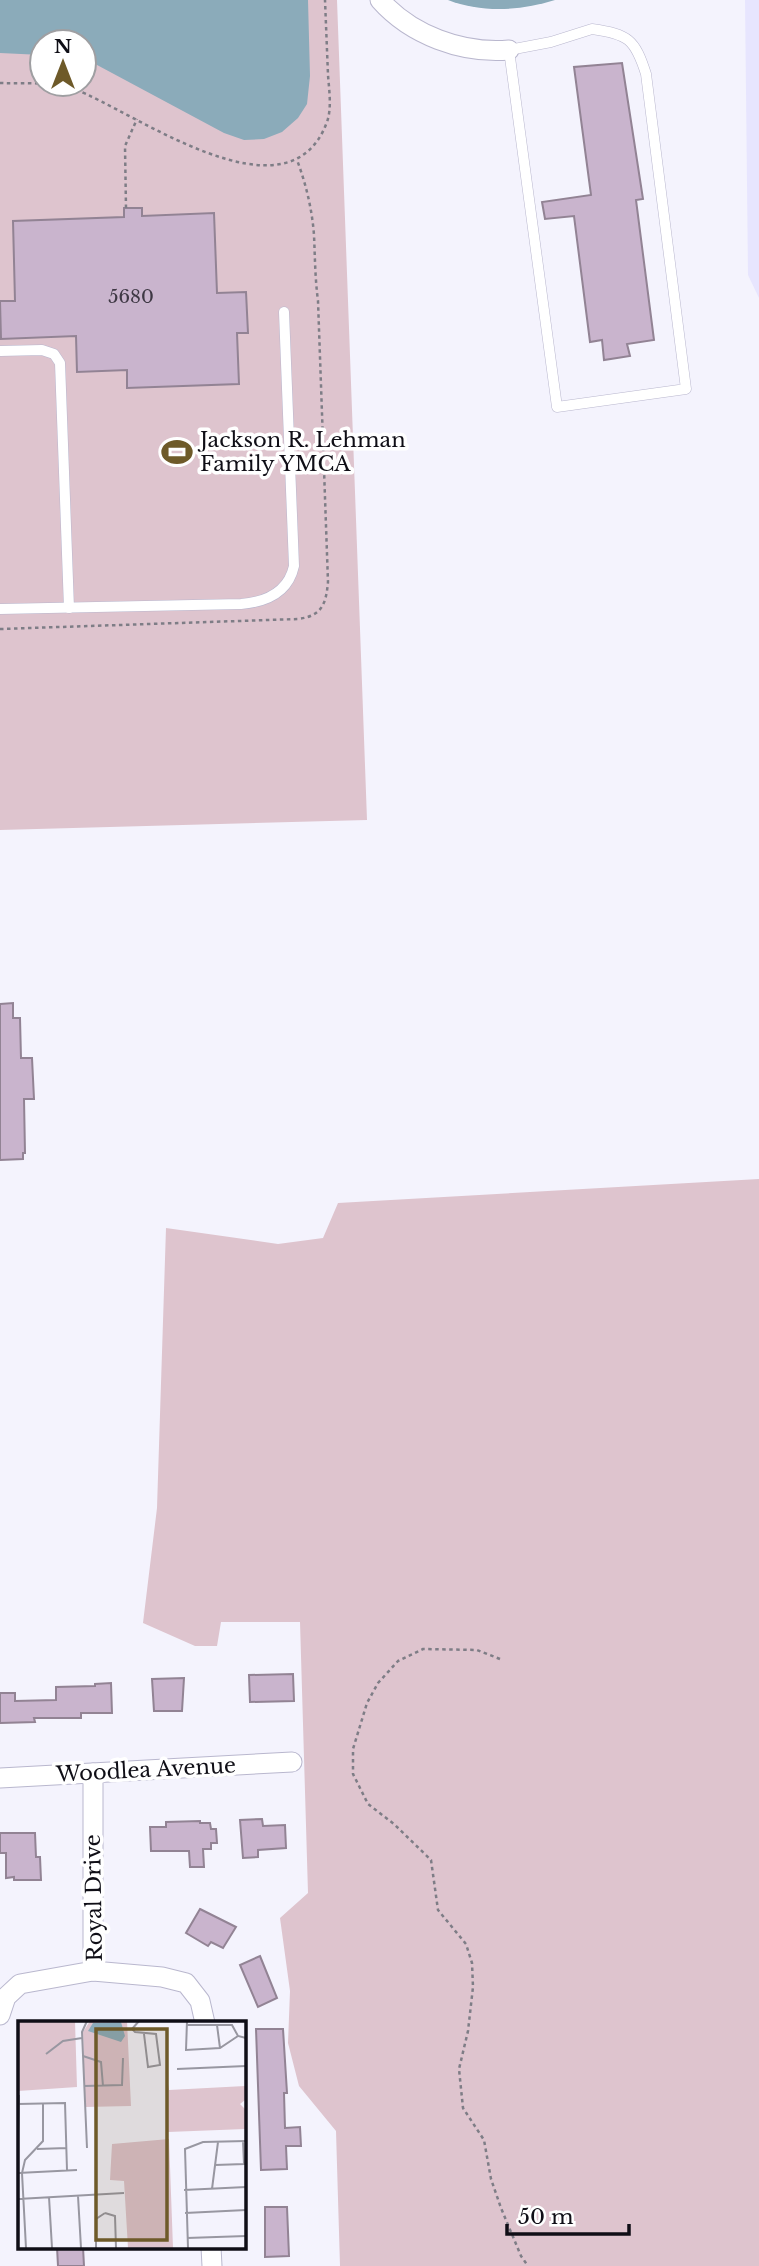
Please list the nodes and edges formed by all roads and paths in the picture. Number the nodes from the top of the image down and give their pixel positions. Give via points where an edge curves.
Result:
1 (325, 0) edge
2 (380, 0) edge
3 (509, 50) junction
4 (0, 83) edge
5 (137, 119) junction
6 (297, 160) junction
7 (126, 208) dead end
8 (284, 313) dead end
9 (0, 351) edge
10 (69, 608) junction
11 (0, 609) edge
12 (0, 629) edge
13 (500, 1660) dead end
14 (292, 1762) dead end
15 (93, 1773) junction
16 (0, 1777) edge
17 (93, 1971) junction
18 (0, 2015) edge
19 (205, 2021) edge
20 (211, 2248) edge
21 (212, 2266) edge
22 (528, 2266) edge

1 - 6 path via 327,121 318,139
2 - 3 street via 410,27 432,38 473,48
3 - 3 lane via 592,29 618,32 638,48 646,74 686,389 557,407
4 - 5 path via 59,85 93,96
5 - 6 path via 229,161 268,165
5 - 7 path via 125,146
6 - 12 path via 310,207 319,312 328,582 323,606 310,618 298,619
8 - 10 lane via 294,566 285,586 260,602 241,604
9 - 10 lane via 42,350 54,354 60,363
10 - 11 lane
13 - 22 path via 477,1650 423,1650 398,1661 367,1703 353,1749 353,1774 368,1804 431,1860 438,1910 466,1944 473,1987 459,2069 463,2108 484,2140 501,2208
14 - 15 street, Woodlea Avenue
15 - 16 street, Woodlea Avenue
15 - 17 street, Royal Drive
17 - 18 street via 20,1984 6,1997
17 - 19 street, Royal Drive via 186,1983 200,2001
20 - 21 street

